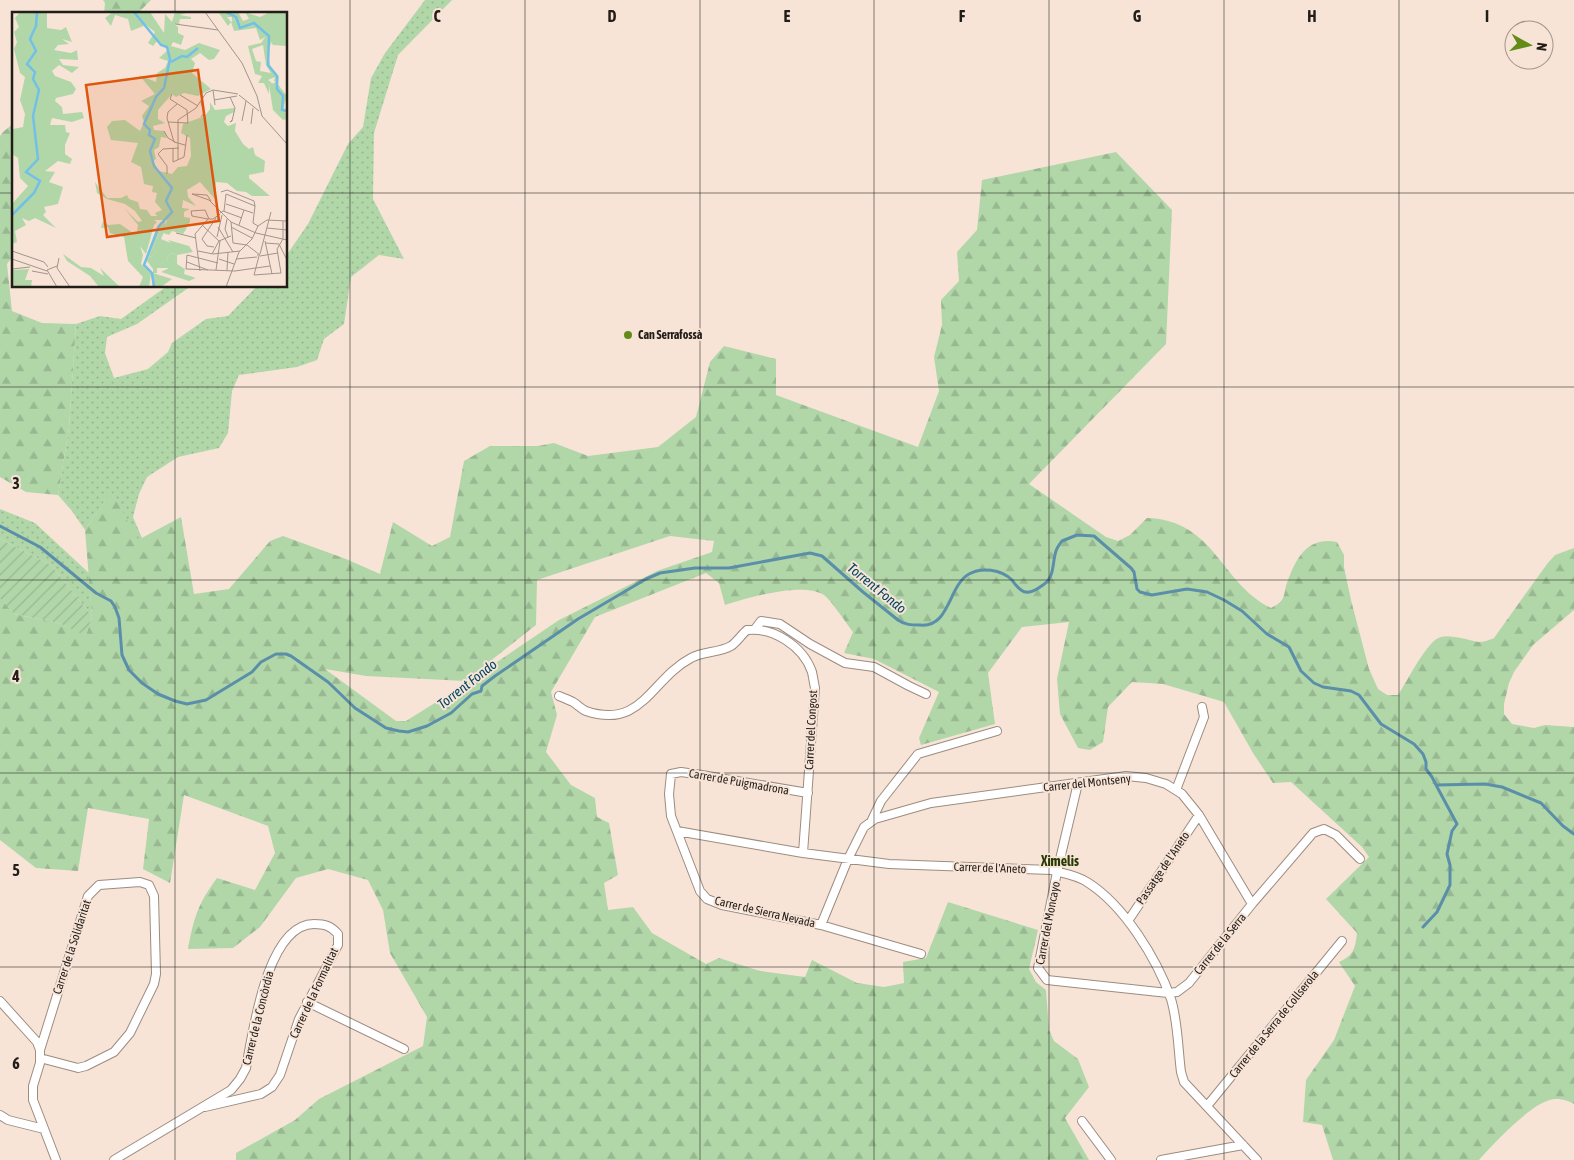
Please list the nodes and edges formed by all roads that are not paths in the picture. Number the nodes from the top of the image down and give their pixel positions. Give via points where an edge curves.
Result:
1 (755, 629) junction
2 (926, 694) dead end
3 (559, 696) dead end
4 (1202, 706) dead end
5 (997, 730) dead end
6 (671, 774) joint
7 (1078, 783) junction
8 (1176, 790) junction
9 (808, 793) junction
10 (1199, 815) junction
11 (871, 822) junction
12 (677, 831) junction
13 (804, 853) junction
14 (848, 859) junction
15 (1360, 859) dead end
16 (1057, 872) junction
17 (1252, 904) junction
18 (1128, 922) junction
19 (321, 924) joint
20 (821, 925) junction
21 (1342, 941) dead end
22 (921, 954) dead end
23 (1168, 993) junction
24 (0, 1001) edge
25 (307, 1002) junction
26 (404, 1049) dead end
27 (40, 1054) junction
28 (1207, 1106) junction
29 (205, 1107) junction
30 (0, 1115) edge
31 (1082, 1121) dead end
32 (44, 1128) junction
33 (1243, 1145) junction
34 (56, 1160) edge
35 (114, 1160) edge
36 (1111, 1160) edge
37 (1161, 1160) edge
38 (1257, 1160) edge

1 - 2 street via 761,621 780,624 845,662 874,667
1 - 3 street via 747,630 732,646 684,662 632,710 603,715 584,710
1 - 9 street, Carrer del Congost via 776,633 799,651 811,670 815,688
4 - 8 street via 1204,717
5 - 11 street via 918,754 881,801
6 - 9 street, Carrer de Puigmadrona via 681,772
6 - 12 street, Carrer de Sierra Nevada via 671,816
7 - 8 street, Carrer del Montseny via 1126,776 1146,778
7 - 11 street, Carrer del Montseny via 931,803
7 - 16 street, Carrer del Moncayo
8 - 10 street, Carrer del Montseny
9 - 13 street, Carrer del Congost
10 - 17 street, Carrer del Montseny
10 - 18 street, Passatge de l'Aneto
11 - 14 street, Carrer del Montseny via 864,827
12 - 13 street, Carrer de l'Aneto
12 - 20 street, Carrer de Sierra Nevada via 700,891 707,899 722,905
13 - 14 street, Carrer de l'Aneto
14 - 16 street, Carrer de l'Aneto
14 - 20 street
15 - 17 street, Carrer de la Serra via 1336,835 1324,829 1313,833
16 - 18 street, Carrer de l'Aneto via 1086,881 1117,907
16 - 23 street, Carrer del Moncayo via 1038,968 1042,975 1047,980
17 - 23 street, Carrer de la Serra via 1189,983 1177,992
18 - 23 street, Carrer de l'Aneto via 1144,942
19 - 25 street, Carrer de la Formalitat via 331,926 338,934 338,944
19 - 29 street, Carrer de la Concòrdia via 294,929 282,944 268,972 246,1068 231,1090
20 - 22 street, Carrer de Sierra Nevada
21 - 28 street, Carrer de la Serra de Collserola
23 - 28 street, Carrer de l'Aneto via 1172,1001 1184,1082
24 - 27 street via 36,1042
25 - 26 street
25 - 29 street, Carrer de la Formalitat via 280,1075 272,1087 261,1094
27 - 27 street, Carrer de la Solidaritat via 88,896 99,885 140,882 149,885 154,896 156,974 130,1033 114,1052 78,1068
27 - 32 street via 33,1100
28 - 33 street, Carrer de l'Aneto
29 - 35 street, Carrer de la Concòrdia
30 - 32 street via 8,1120
31 - 36 street
32 - 34 street
33 - 37 street
33 - 38 street, Carrer de l'Aneto

